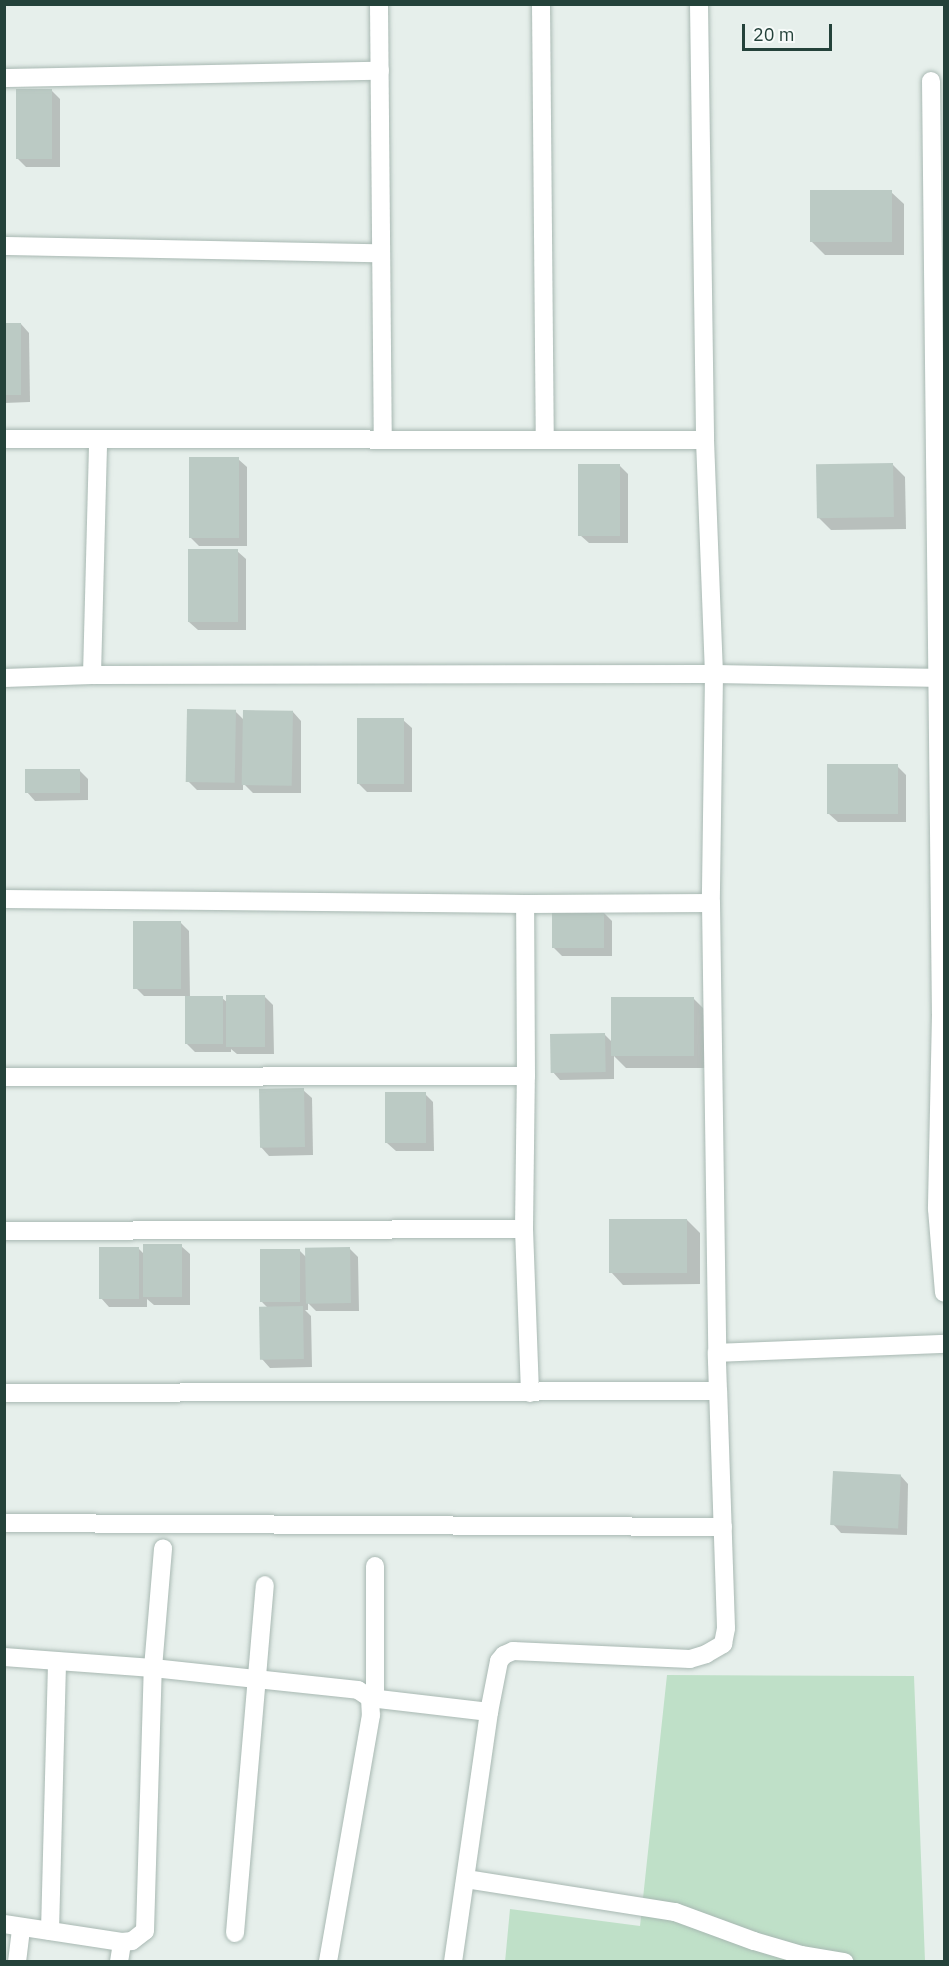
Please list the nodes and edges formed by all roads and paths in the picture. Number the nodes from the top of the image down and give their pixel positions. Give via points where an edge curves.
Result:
1 (380, 4) edge
2 (541, 4) edge
3 (699, 4) edge
4 (380, 71) junction
5 (4, 78) edge
6 (931, 81) dead end
7 (4, 246) edge
8 (380, 253) junction
9 (382, 438) junction
10 (4, 439) edge
11 (545, 439) junction
12 (705, 440) junction
13 (98, 441) junction
14 (714, 674) junction
15 (92, 675) junction
16 (941, 677) edge
17 (4, 678) edge
18 (4, 899) edge
19 (711, 903) junction
20 (525, 904) junction
21 (943, 1014) edge
22 (526, 1076) junction
23 (4, 1077) edge
24 (524, 1229) junction
25 (4, 1231) edge
26 (945, 1293) edge
27 (945, 1344) edge
28 (717, 1353) junction
29 (718, 1391) junction
30 (4, 1393) edge
31 (530, 1393) junction
32 (4, 1523) edge
33 (723, 1527) junction
34 (163, 1548) dead end
35 (375, 1566) dead end
36 (265, 1585) dead end
37 (4, 1657) edge
38 (57, 1662) junction
39 (153, 1668) junction
40 (259, 1681) junction
41 (372, 1698) junction
42 (489, 1712) junction
43 (466, 1879) junction
44 (13, 1926) edge
45 (50, 1931) junction
46 (235, 1933) dead end
47 (122, 1942) junction
48 (17, 1962) edge
49 (119, 1962) edge
50 (328, 1962) edge
51 (453, 1962) edge
52 (844, 1962) edge

1 - 4 street
2 - 11 street
3 - 12 street
4 - 5 street
4 - 8 street
6 - 16 street
7 - 8 street
8 - 9 street
9 - 11 street
9 - 13 street
10 - 13 street
11 - 12 street
12 - 14 street
13 - 15 street
14 - 15 street
14 - 16 street
14 - 19 street
15 - 17 street
16 - 21 street
18 - 20 street
19 - 20 street
19 - 28 street
20 - 22 street
21 - 26 street via 937,1209
22 - 23 street
22 - 24 street
24 - 25 street
24 - 31 street
27 - 28 street
28 - 29 street
29 - 31 street
29 - 33 street
30 - 31 street
32 - 33 street
33 - 42 street via 723,1644 690,1659 513,1651 499,1661
34 - 39 street
35 - 41 street
36 - 40 street
37 - 38 street
38 - 39 street
38 - 45 street
39 - 40 street
39 - 47 street via 145,1931 132,1941
40 - 41 street via 358,1690
40 - 46 street
41 - 42 street
41 - 50 street
42 - 43 street
43 - 51 street
43 - 52 street via 675,1912 801,1955
44 - 45 street
44 - 48 street
45 - 47 street
47 - 49 street

